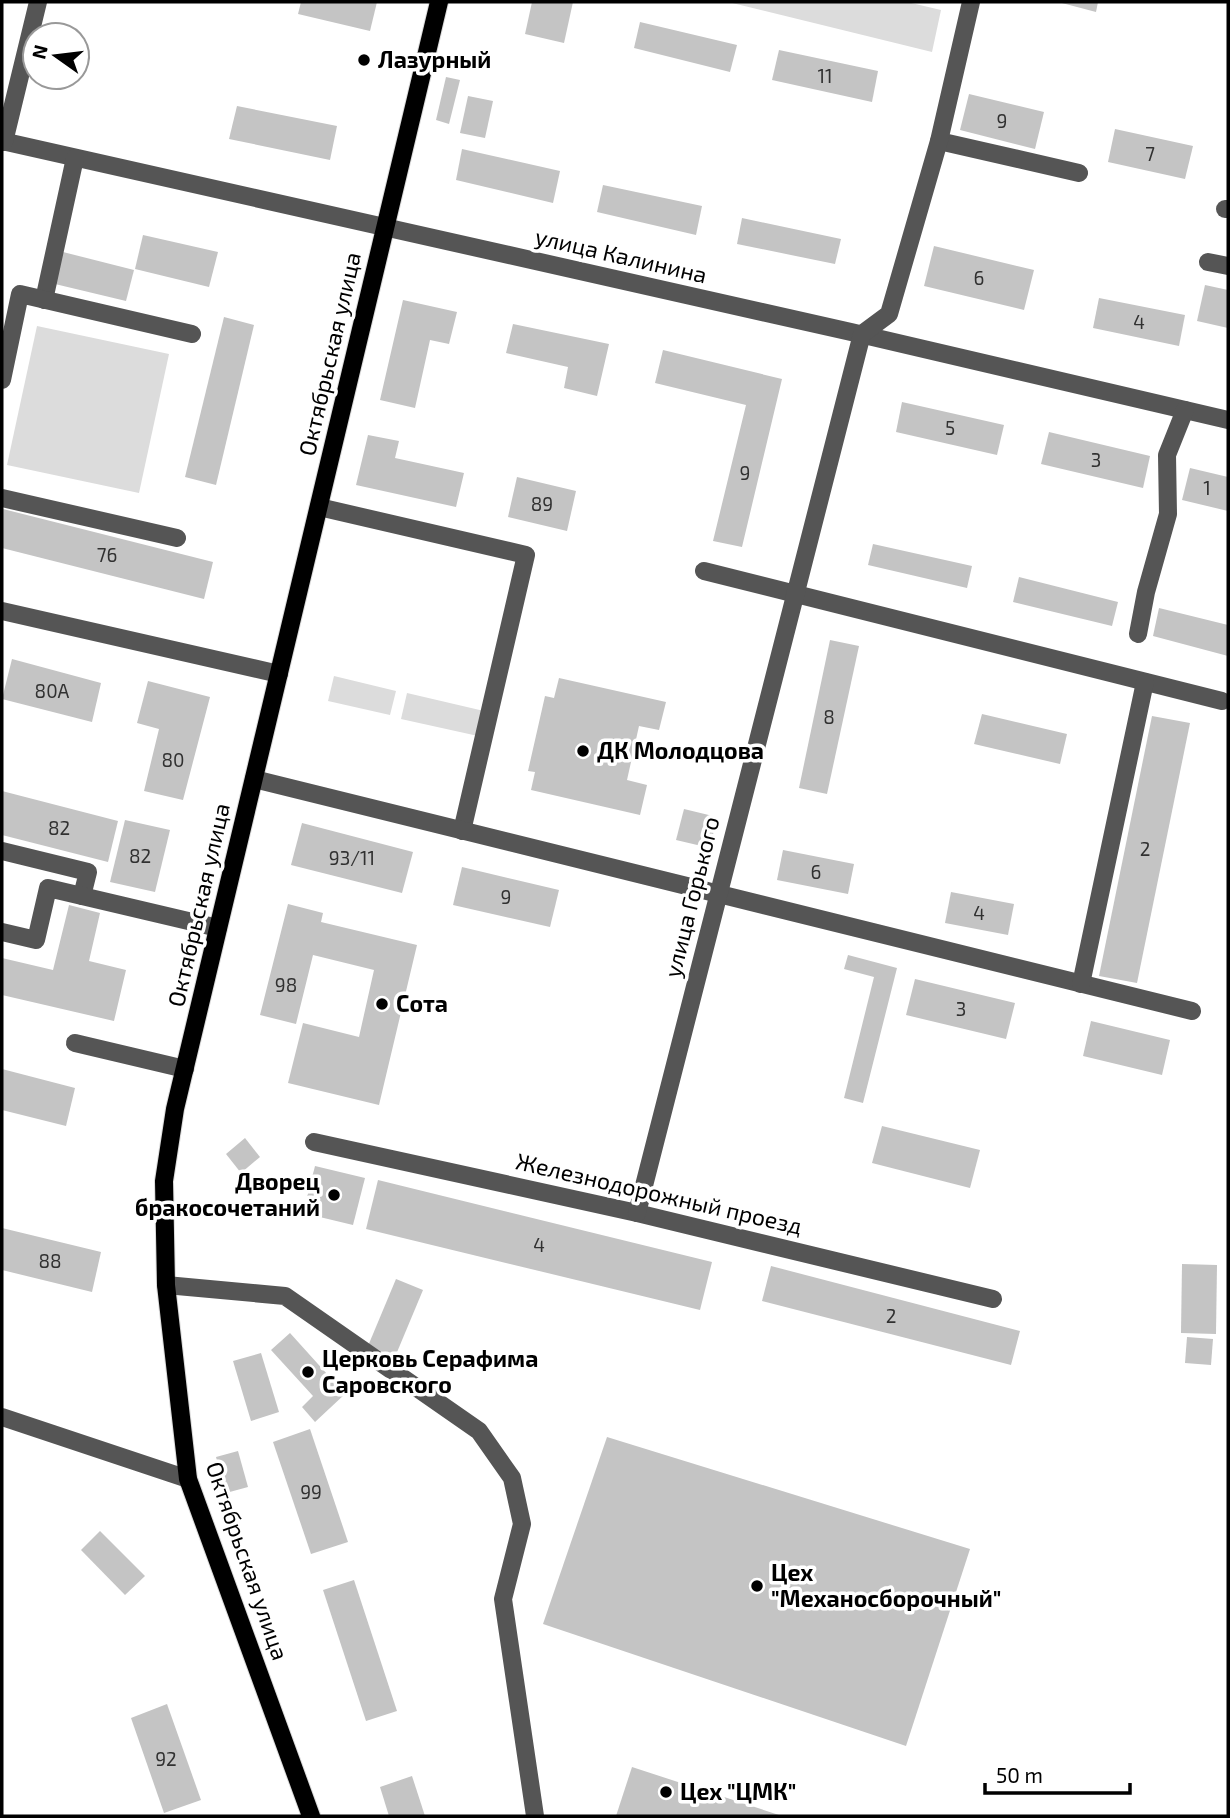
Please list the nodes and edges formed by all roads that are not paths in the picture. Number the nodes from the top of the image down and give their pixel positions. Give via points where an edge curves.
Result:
1 (38, 2) edge
2 (439, 2) edge
3 (971, 2) edge
4 (3, 141) edge
5 (939, 141) junction
6 (75, 158) junction
7 (1079, 173) dead end
8 (385, 229) junction
9 (1208, 262) dead end
10 (1228, 266) edge
11 (44, 300) junction
12 (192, 334) dead end
13 (862, 334) junction
14 (2, 380) edge
15 (1185, 410) junction
16 (1228, 420) edge
17 (2, 498) edge
18 (319, 507) junction
19 (177, 538) dead end
20 (704, 571) dead end
21 (796, 595) junction
22 (2, 611) edge
23 (1138, 634) dead end
24 (279, 674) junction
25 (1145, 682) junction
26 (1222, 701) dead end
27 (254, 779) junction
28 (462, 831) junction
29 (2, 851) edge
30 (718, 894) junction
31 (82, 896) junction
32 (218, 928) junction
33 (2, 932) edge
34 (1081, 984) junction
35 (1192, 1011) dead end
36 (75, 1043) dead end
37 (185, 1069) junction
38 (314, 1142) dead end
39 (637, 1213) junction
40 (166, 1285) junction
41 (993, 1299) dead end
42 (2, 1417) edge
43 (188, 1479) junction
44 (311, 1816) edge
45 (535, 1816) edge

1 - 4 street
2 - 8 main road, Октябрьская улица
3 - 5 street
4 - 6 street, улица Калинина
5 - 7 street
5 - 13 street via 889,314
6 - 8 street, улица Калинина
6 - 11 street
8 - 13 street, улица Калинина
8 - 18 main road, Октябрьская улица
9 - 10 street
11 - 12 street
11 - 14 street via 20,294
13 - 15 street, улица Калинина
13 - 21 street, улица Горького
15 - 16 street, улица Калинина
15 - 23 street via 1167,456 1168,514
17 - 19 street
18 - 24 main road, Октябрьская улица
18 - 28 street via 526,555
20 - 21 street
21 - 25 street
21 - 30 street, улица Горького
22 - 24 street
24 - 27 main road, Октябрьская улица
25 - 26 street
25 - 34 street
27 - 28 street
27 - 32 main road, Октябрьская улица
28 - 30 street
29 - 31 street via 88,872
30 - 34 street
30 - 39 street, улица Горького
31 - 32 street
31 - 33 street via 48,888 36,940
32 - 37 main road, Октябрьская улица
34 - 35 street
36 - 37 street
37 - 40 main road, Октябрьская улица via 164,1181
38 - 39 street, Железнодорожный проезд
39 - 41 street, Железнодорожный проезд
40 - 43 main road, Октябрьская улица
40 - 45 street via 285,1296 479,1431 512,1478 522,1524 503,1599
42 - 43 street
43 - 44 main road, Октябрьская улица

